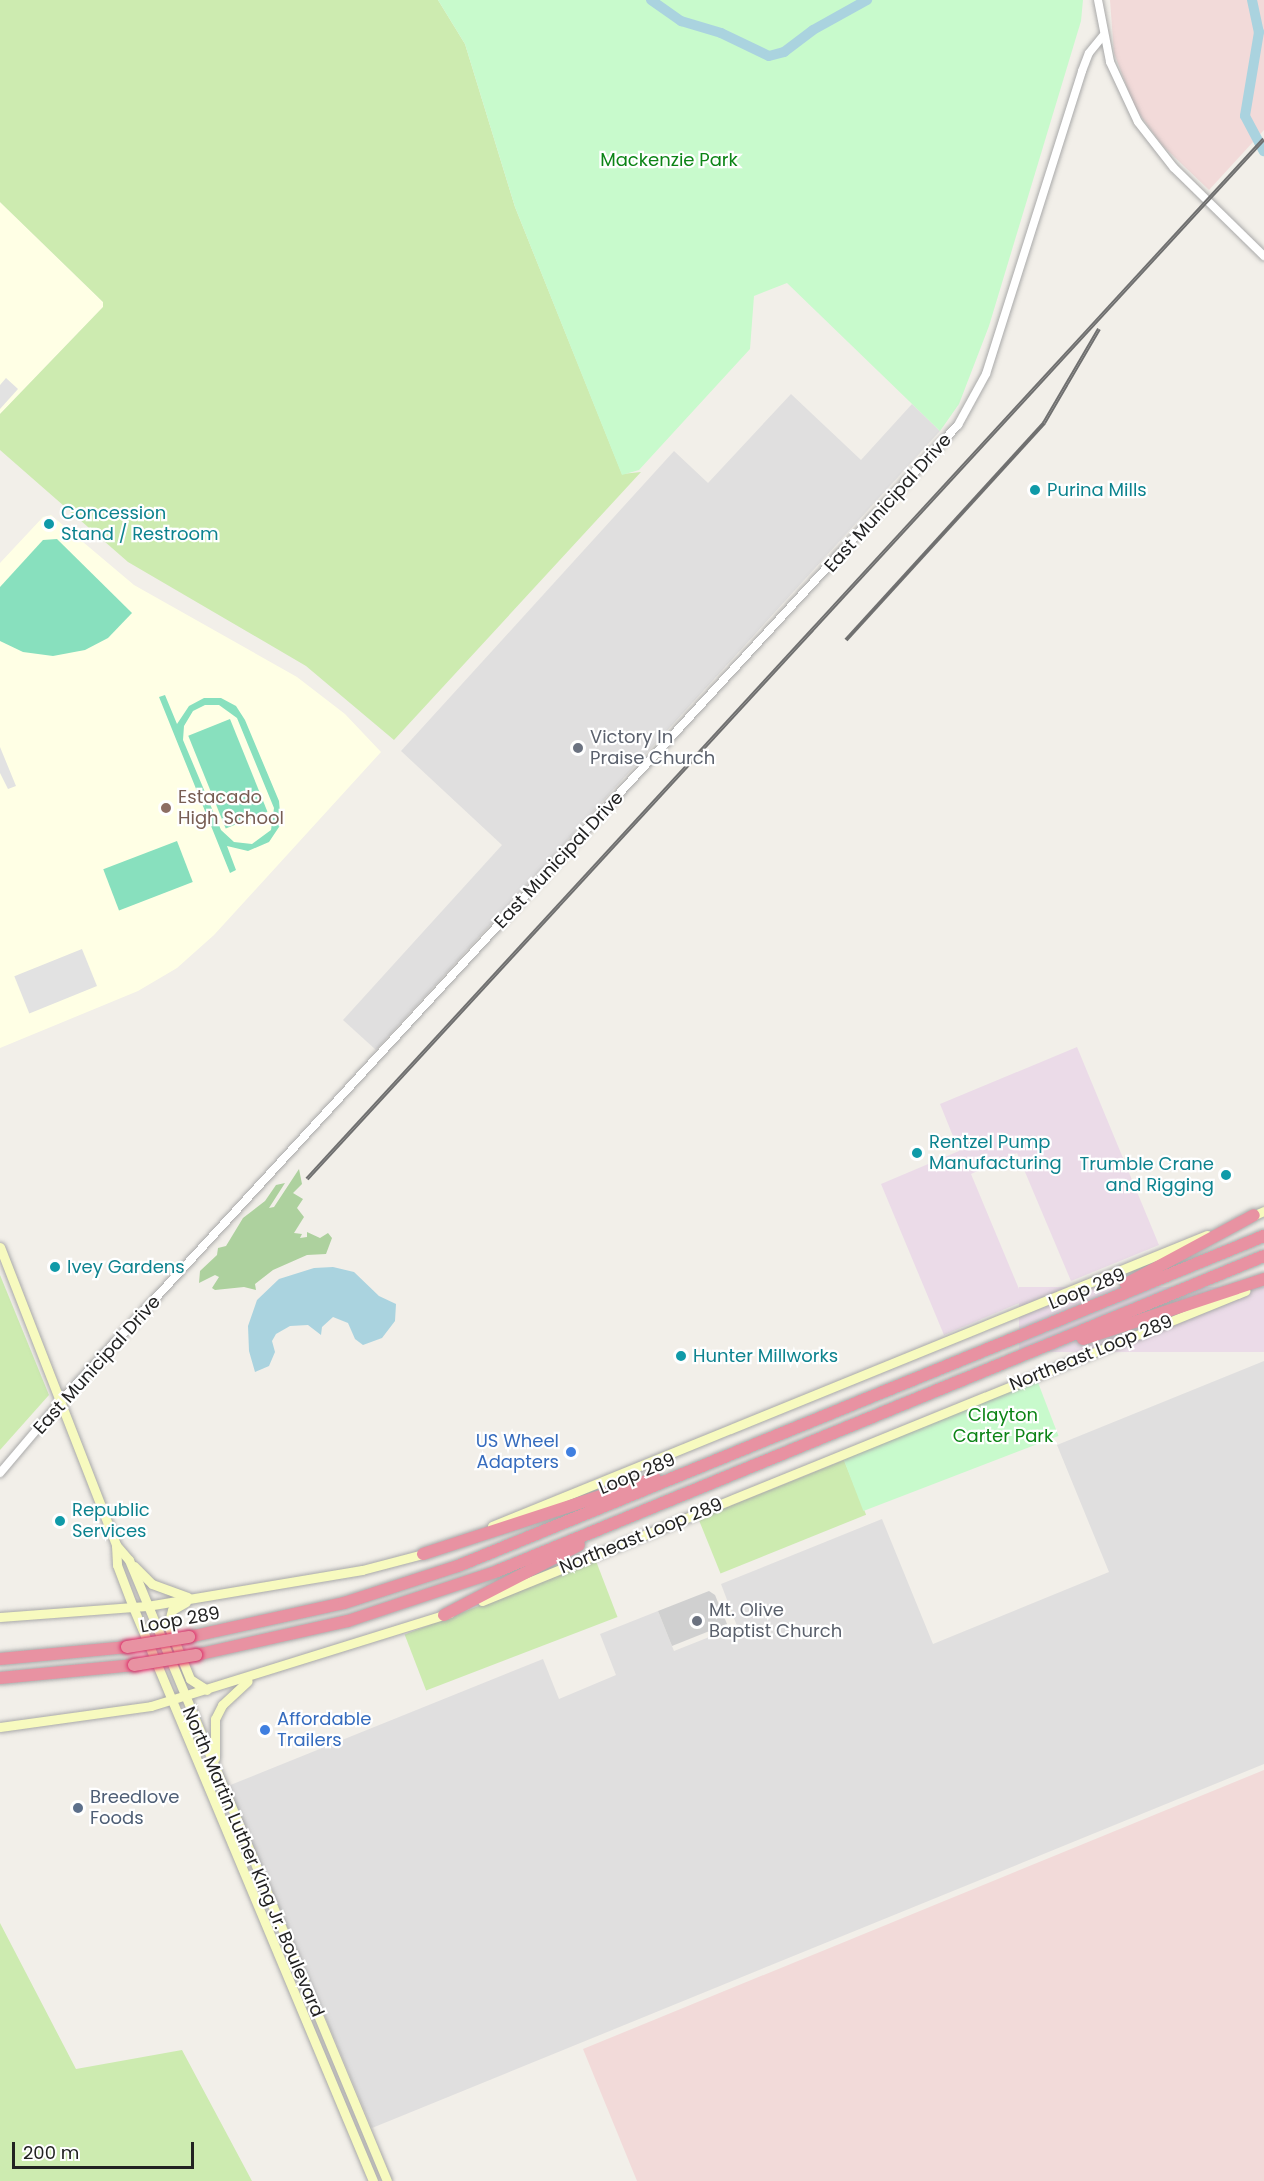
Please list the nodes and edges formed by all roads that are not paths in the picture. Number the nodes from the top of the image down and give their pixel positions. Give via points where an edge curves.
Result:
1 (1098, 0) edge
2 (1103, 36) junction
3 (1264, 256) edge
4 (1259, 1213) edge
5 (1264, 1236) edge
6 (0, 1247) edge
7 (1264, 1256) edge
8 (1264, 1281) edge
9 (930, 1373) junction
10 (963, 1380) junction
11 (61, 1401) junction
12 (734, 1454) junction
13 (747, 1468) junction
14 (0, 1473) edge
15 (116, 1545) junction
16 (423, 1554) junction
17 (129, 1560) junction
18 (193, 1598) junction
19 (147, 1606) junction
20 (133, 1607) junction
21 (444, 1615) junction
22 (0, 1617) edge
23 (0, 1659) edge
24 (263, 1672) junction
25 (0, 1678) edge
26 (207, 1690) junction
27 (184, 1697) junction
28 (171, 1701) junction
29 (0, 1726) edge
30 (222, 1785) junction
31 (218, 1808) junction
32 (372, 2181) edge
33 (387, 2181) edge

1 - 2 street
2 - 3 street via 1122,93 1152,142
2 - 11 street, East Municipal Drive via 1089,53 1082,71 986,374 958,424
4 - 9 highway via 1163,1267
4 - 16 main road
5 - 9 highway, Loop 289
6 - 11 main road, North Martin Luther King Jr. Boulevard
7 - 10 highway, Loop 289
8 - 10 highway
8 - 21 main road, Northeast Loop 289
9 - 12 highway, Loop 289
10 - 13 highway, Loop 289
11 - 14 street, East Municipal Drive
11 - 15 main road, North Martin Luther King Jr. Boulevard
12 - 16 highway
12 - 23 highway, Loop 289, bridge via 432,1575 334,1605 189,1637
13 - 21 highway via 530,1569
13 - 25 highway, Loop 289, bridge via 441,1591 336,1624 134,1665
15 - 17 main road, North Martin Luther King Jr. Boulevard
15 - 20 main road, North Martin Luther King Jr. Boulevard via 117,1565
16 - 18 main road via 362,1570
17 - 18 main road via 152,1584
17 - 19 main road, North Martin Luther King Jr. Boulevard
18 - 19 main road
18 - 26 main road via 172,1610 168,1625 190,1679
19 - 20 main road
19 - 27 main road, North Martin Luther King Jr. Boulevard
20 - 22 main road
20 - 28 main road, North Martin Luther King Jr. Boulevard
21 - 24 main road, Northeast Loop 289
24 - 26 main road, Northeast Loop 289
24 - 30 main road via 234,1691 215,1719 212,1748
26 - 27 main road, Northeast Loop 289
27 - 28 main road, Northeast Loop 289
27 - 30 main road, North Martin Luther King Jr. Boulevard
28 - 29 main road, Northeast Loop 289 via 119,1712
28 - 31 main road, North Martin Luther King Jr. Boulevard
30 - 31 main road
30 - 33 main road, North Martin Luther King Jr. Boulevard
31 - 32 main road, North Martin Luther King Jr. Boulevard

